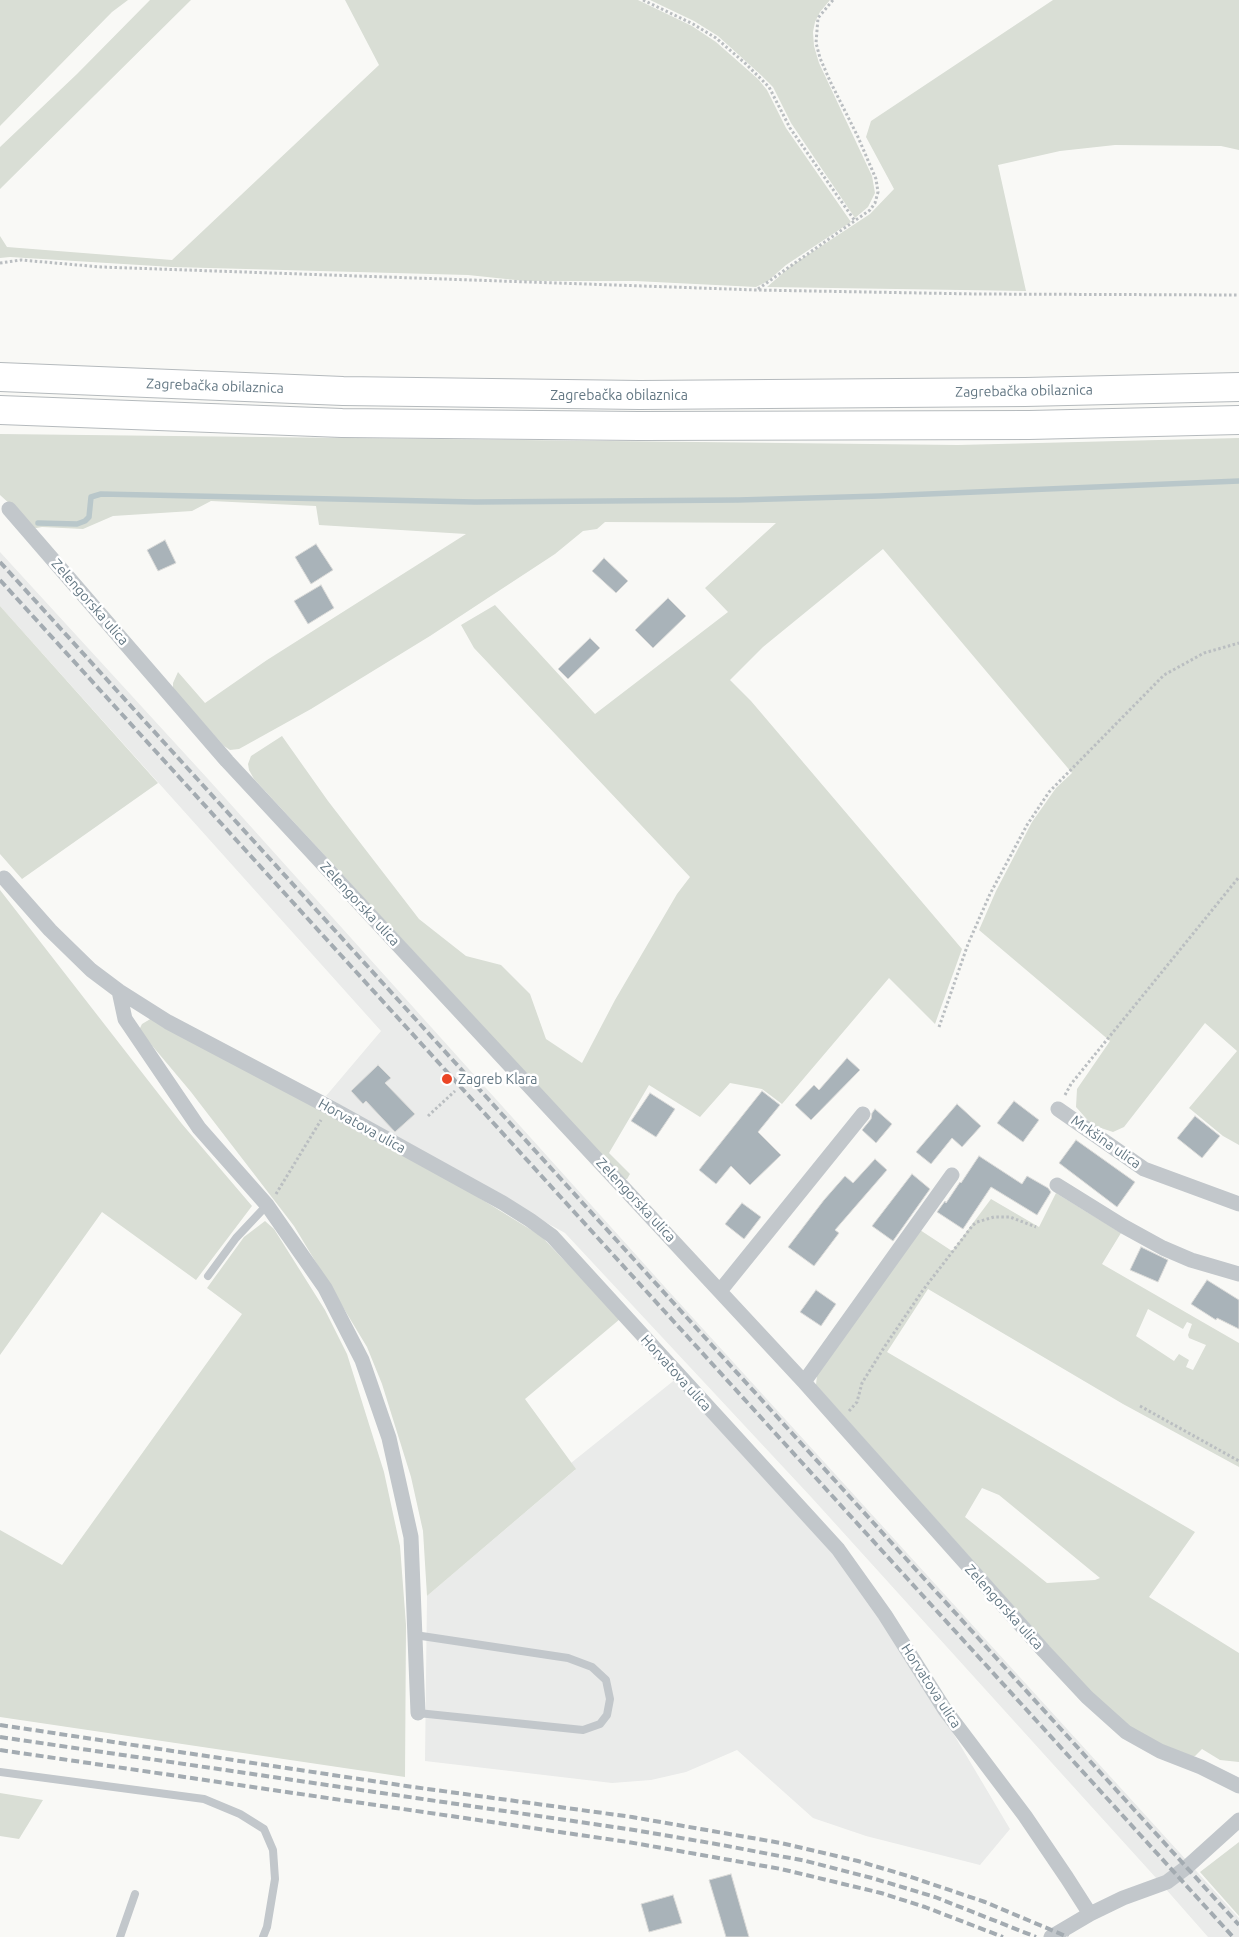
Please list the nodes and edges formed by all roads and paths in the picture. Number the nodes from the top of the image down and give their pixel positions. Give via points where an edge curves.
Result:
1 (643, 0) edge
2 (833, 0) edge
3 (855, 222) junction
4 (0, 263) edge
5 (757, 290) junction
6 (1239, 295) edge
7 (0, 376) edge
8 (1239, 387) edge
9 (0, 410) edge
10 (1239, 420) edge
11 (9, 509) dead end
12 (1239, 643) edge
13 (2, 875) edge
14 (1239, 877) edge
15 (119, 991) junction
16 (939, 1027) dead end
17 (455, 1090) dead end
18 (329, 1107) junction
19 (1058, 1109) joint
20 (863, 1114) dead end
21 (428, 1116) dead end
22 (952, 1175) dead end
23 (1057, 1185) dead end
24 (1239, 1204) edge
25 (267, 1205) junction
26 (1036, 1228) dead end
27 (1239, 1274) edge
28 (208, 1276) dead end
29 (720, 1291) junction
30 (804, 1382) junction
31 (1140, 1406) dead end
32 (840, 1422) junction
33 (1239, 1461) edge
34 (415, 1635) junction
35 (418, 1712) joint
36 (0, 1772) edge
37 (1239, 1786) edge
38 (1239, 1820) edge
39 (135, 1894) dead end
40 (1090, 1914) junction
41 (120, 1937) edge
42 (263, 1937) edge
43 (1052, 1937) edge

1 - 3 path via 716,38 769,87 790,128
2 - 3 path via 818,18 816,43 826,73 876,180 878,192 870,210
3 - 5 path
4 - 5 path via 21,260 101,267
5 - 6 path
7 - 8 highway, Zagrebačka obilaznica via 342,391 631,395
9 - 10 highway via 342,423 640,426 1009,425
11 - 29 street, Zelengorska ulica via 227,760
12 - 16 path via 1204,653 1164,675 1049,792 1027,825 990,894 968,944
13 - 15 street, Horvatova ulica via 50,930 91,970
14 - 19 path via 1071,1084
15 - 18 street, Horvatova ulica via 168,1022
15 - 25 street via 125,1019 198,1128
17 - 21 path
18 - 25 path
18 - 40 street, Horvatova ulica via 503,1204 552,1236 838,1549 885,1615 945,1710 1024,1816
19 - 24 street, Mrkšina ulica via 1144,1169
20 - 29 street
22 - 30 street
23 - 27 street via 1163,1248
25 - 28 lane via 236,1238
25 - 34 street via 325,1288 365,1368 389,1438 410,1537
26 - 32 path via 1010,1217 994,1217 973,1225 885,1346 862,1382 857,1402
29 - 30 street, Zelengorska ulica
30 - 32 street, Zelengorska ulica
31 - 33 path
32 - 37 street, Zelengorska ulica via 1087,1697 1126,1732
34 - 35 street
34 - 35 lane via 568,1658 592,1667 606,1680 610,1699 607,1715 600,1724 583,1730
36 - 42 lane via 204,1799 240,1814 264,1830 273,1850 274,1879
38 - 40 street via 1167,1882
39 - 41 lane
40 - 43 street

